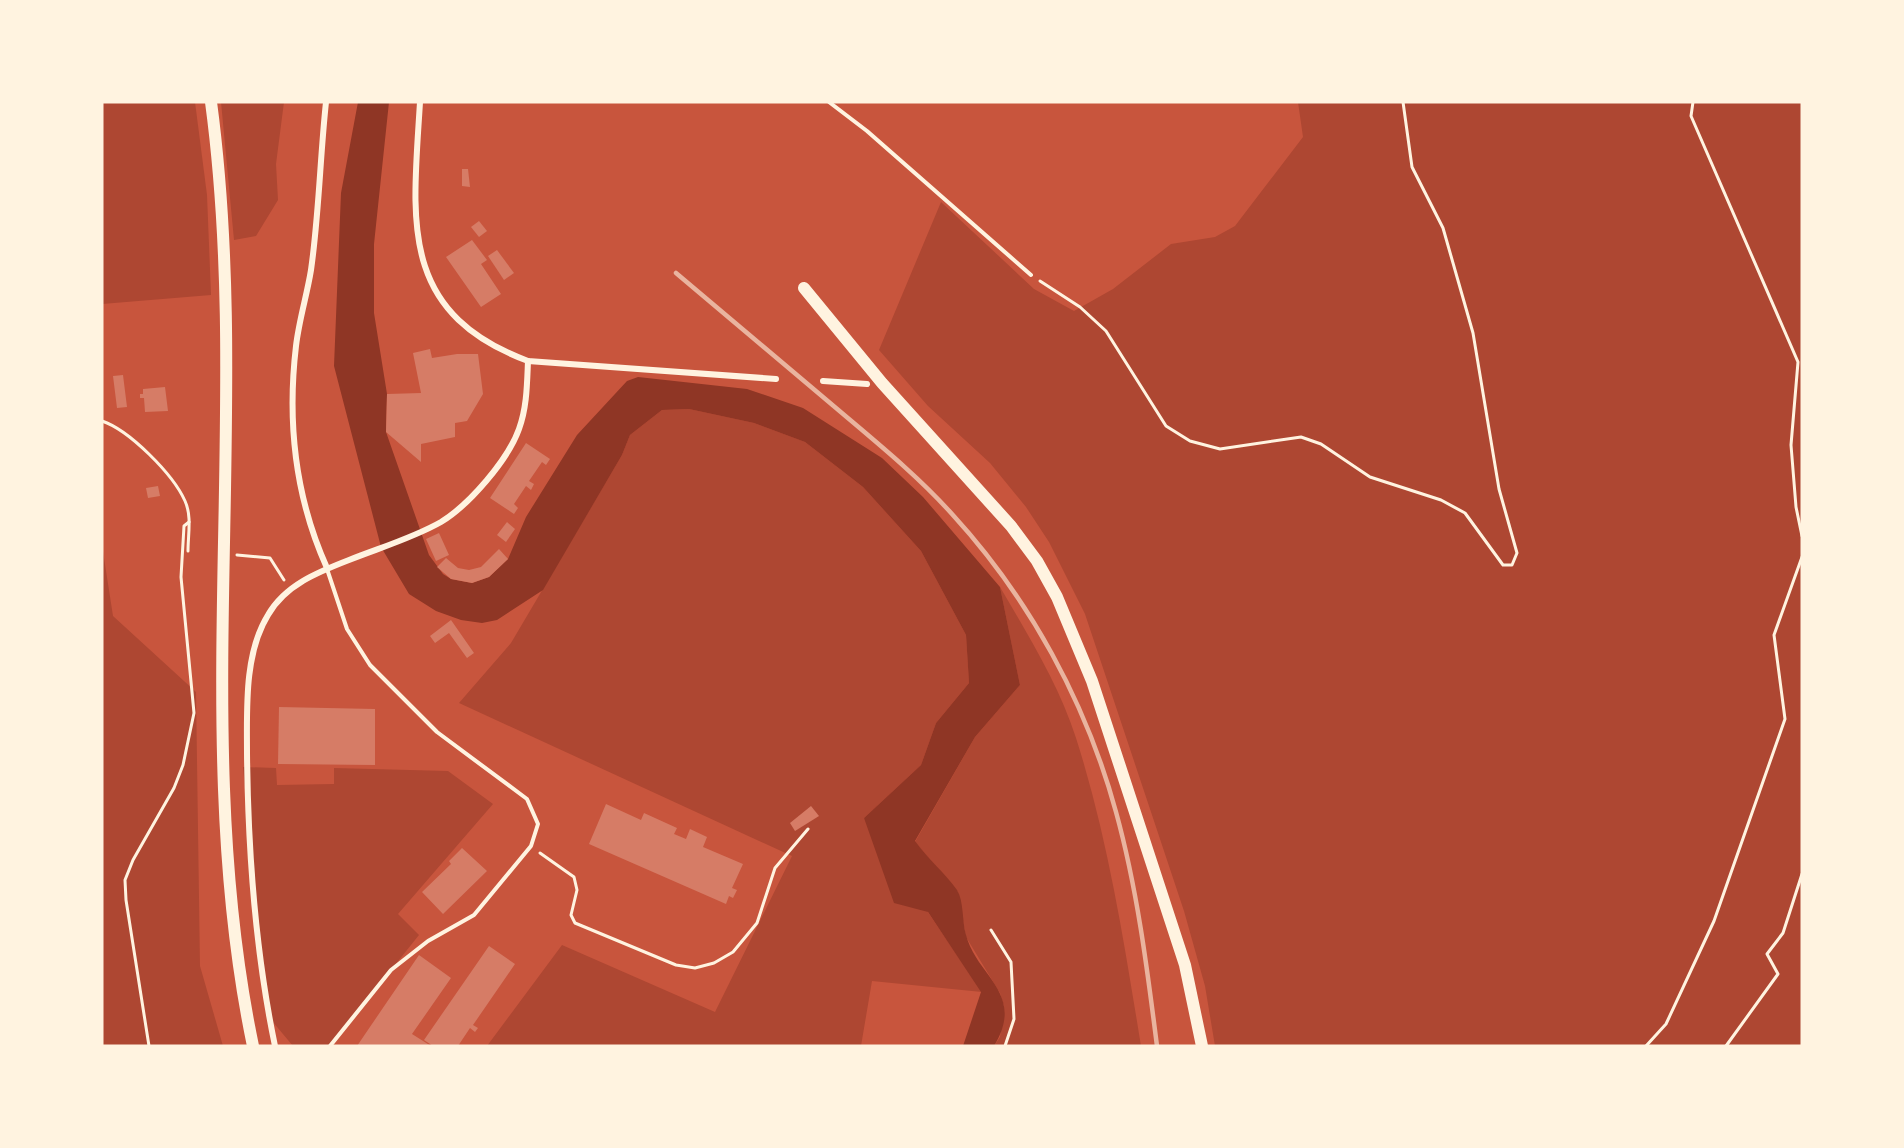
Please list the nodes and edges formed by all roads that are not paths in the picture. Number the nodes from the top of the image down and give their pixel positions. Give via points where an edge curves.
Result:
1 (211, 102) edge
2 (326, 102) edge
3 (420, 102) edge
4 (829, 102) edge
5 (1031, 275) road end
6 (804, 288) dead end
7 (528, 361) junction
8 (776, 379) dead end
9 (823, 381) dead end
10 (867, 384) dead end
11 (327, 568) junction
12 (253, 1046) edge
13 (275, 1046) edge
14 (330, 1046) edge
15 (1202, 1046) edge

1 - 12 main road via 227,314 225,791 235,945
2 - 11 street via 311,270 296,344 291,405 294,453 309,521
3 - 7 street via 415,207 418,242 427,275 450,311 467,327 504,352
4 - 5 lane
6 - 15 main road via 882,383 1011,526 1057,597 1092,681 1185,965
7 - 8 street
7 - 11 street via 518,430 506,452 465,503 422,531
9 - 10 street
11 - 13 street via 290,589 268,613 258,634 251,666 247,802 260,957
11 - 14 lane via 347,629 370,665 437,732 527,799 538,824 531,846 474,915 428,941 390,970

